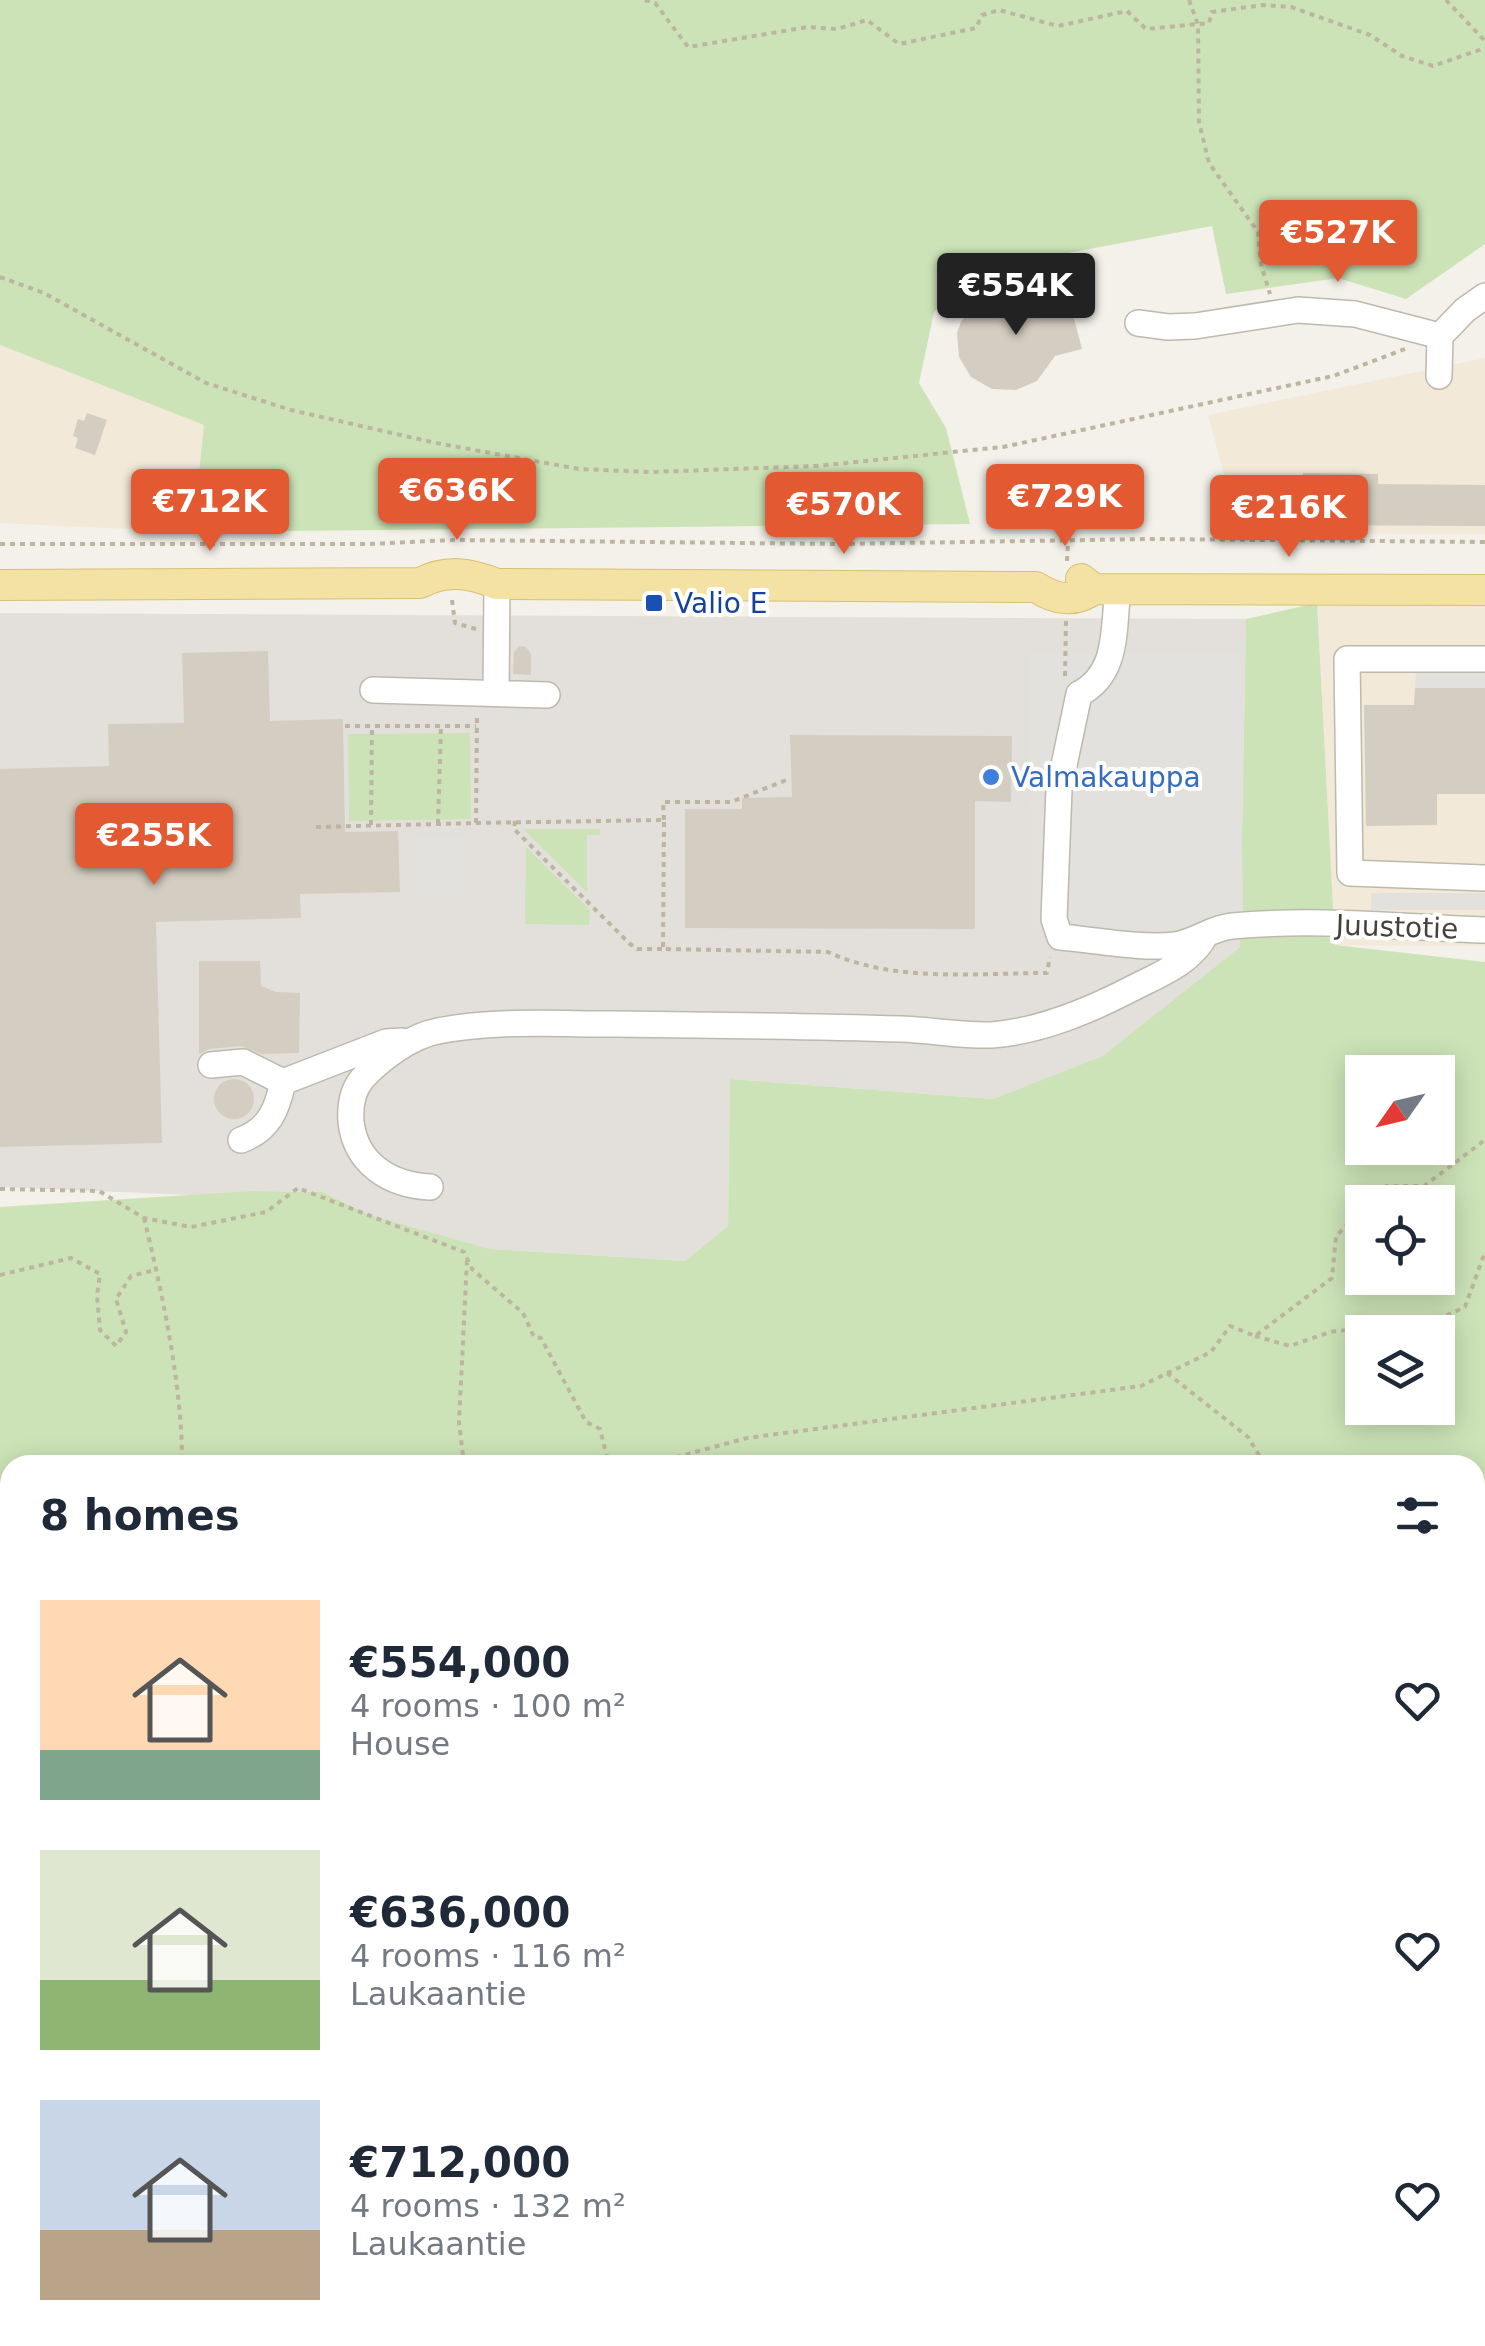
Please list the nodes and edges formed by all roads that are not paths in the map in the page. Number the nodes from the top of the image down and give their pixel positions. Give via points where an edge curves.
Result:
1 (1485, 296) edge
2 (1138, 323) dead end
3 (1440, 336) junction
4 (1440, 376) dead end
5 (498, 584) junction
6 (0, 585) edge
7 (1086, 589) junction
8 (1485, 590) edge
9 (1485, 659) edge
10 (374, 690) dead end
11 (488, 693) junction
12 (548, 695) dead end
13 (1485, 878) edge
14 (1485, 930) edge
15 (1206, 934) junction
16 (412, 1041) junction
17 (211, 1065) dead end
18 (282, 1082) junction
19 (241, 1140) dead end
20 (430, 1188) dead end

1 - 3 street
2 - 3 street via 1181,327 1298,310 1354,314
3 - 4 street
5 - 6 main road via 452,573 420,583
5 - 7 main road via 1036,588 1048,578
5 - 11 street
7 - 8 main road
7 - 15 street, Juustotie via 1108,666 1095,686 1079,694 1059,789 1055,926 1060,937 1171,946
9 - 13 street via 1347,660 1350,873
10 - 11 street
11 - 12 street
14 - 15 street, Juustotie via 1308,924 1232,926
15 - 16 street via 1168,970 1104,1003 1052,1023 992,1034 512,1023 435,1031
16 - 18 street via 386,1042
16 - 20 street via 359,1082 350,1108 352,1136 364,1161 384,1175
17 - 18 street via 242,1062
18 - 19 street via 274,1114

